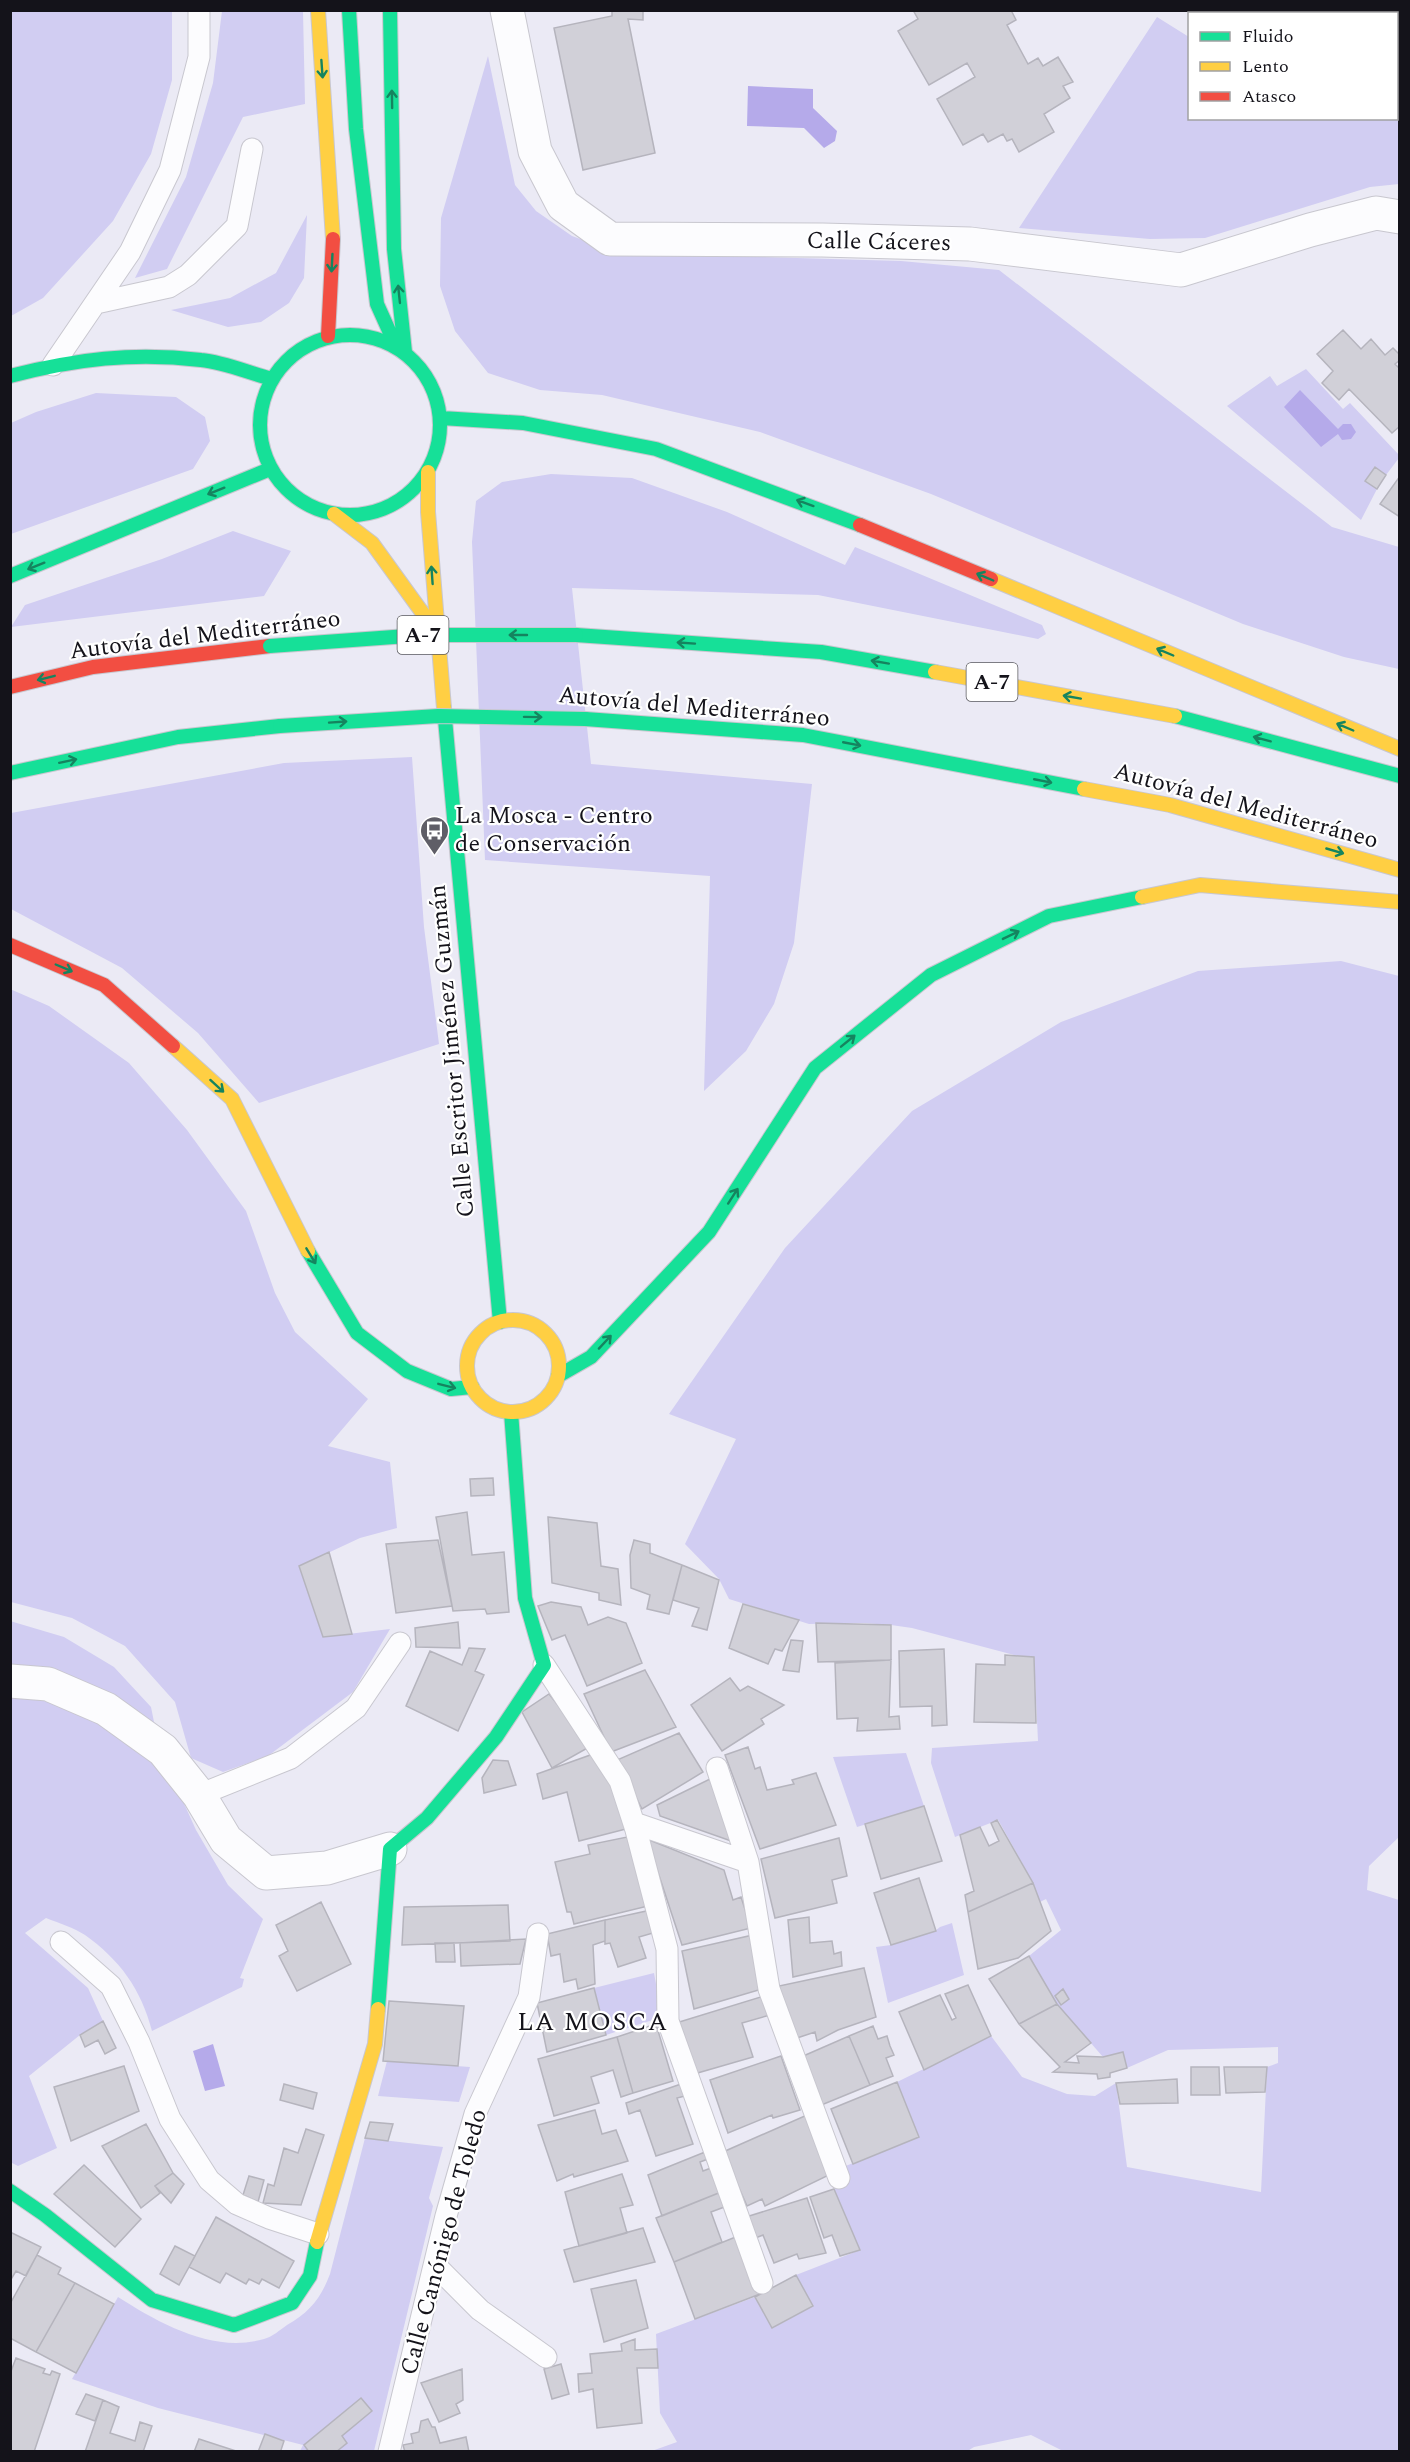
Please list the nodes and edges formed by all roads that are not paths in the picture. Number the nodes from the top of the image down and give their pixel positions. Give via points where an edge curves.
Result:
1 (199, 10) edge
2 (318, 10) edge
3 (349, 10) edge
4 (390, 10) edge
5 (507, 10) edge
6 (356, 129) junction
7 (252, 149) dead end
8 (351, 212) dead end
9 (1400, 217) edge
10 (96, 303) junction
11 (343, 316) dead end
12 (332, 336) junction
13 (400, 349) junction
14 (53, 364) junction
15 (10, 376) edge
16 (272, 379) junction
17 (441, 418) junction
18 (270, 469) junction
19 (428, 472) junction
20 (334, 514) junction
21 (10, 576) edge
22 (437, 633) junction
23 (10, 687) edge
24 (1400, 749) edge
25 (10, 773) edge
26 (1400, 776) edge
27 (1400, 870) edge
28 (1400, 902) edge
29 (10, 945) edge
30 (500, 1322) junction
31 (558, 1376) junction
32 (472, 1387) junction
33 (511, 1412) junction
34 (400, 1643) dead end
35 (544, 1665) junction
36 (10, 1681) edge
37 (717, 1768) dead end
38 (199, 1795) junction
39 (634, 1823) junction
40 (390, 1849) junction
41 (748, 1862) junction
42 (538, 1934) dead end
43 (61, 1942) dead end
44 (839, 2178) dead end
45 (10, 2191) edge
46 (318, 2234) junction
47 (435, 2265) junction
48 (762, 2283) dead end
49 (546, 2357) dead end
50 (389, 2451) edge

1 - 10 lane via 199,57 170,170 130,252
2 -> 12 main road via 333,239
3 - 6 main road
13 -> 4 main road via 394,249
5 - 9 street, Calle Cáceres via 535,151 563,205 610,239 970,244 1181,270 1376,213
6 - 8 main road
6 - 13 main road via 377,303
7 - 10 lane via 237,226 188,275 169,287
10 - 14 lane
11 - 12 main road
12 - 13 main road via 367,335
12 - 16 main road via 306,345 286,360
13 - 17 main road via 424,371 436,394
14 - 15 main road
14 - 16 main road via 118,356 203,360
16 - 18 main road via 261,408 260,440
17 - 19 main road via 438,446
24 -> 17 main road via 826,511 656,449 523,423
18 - 20 main road via 287,491 308,506
18 -> 21 main road
19 - 20 main road via 410,493 387,508 361,515
22 -> 19 main road, Calle Escritor Jiménez Guzmán
20 - 22 main road via 372,543
22 - 30 main road, Calle Escritor Jiménez Guzmán
26 -> 23 main road, Autovía del Mediterráneo / A-7, bridge via 1164,713 820,652 576,635 421,635 270,646 93,667
25 -> 27 main road, Autovía del Mediterráneo, bridge via 178,737 280,726 438,716 585,718 803,735 1170,805
31 -> 28 main road via 591,1357 709,1232 815,1068 931,975 1048,916 1200,885
29 -> 32 main road via 105,986 232,1099 307,1250 357,1333 407,1371 451,1389
30 - 31 main road via 532,1323 545,1332 555,1345
30 - 32 main road via 475,1341 469,1355
31 - 33 main road via 546,1399 524,1411
32 - 33 main road via 482,1400
33 - 35 main road via 525,1598
34 - 38 lane via 356,1708 291,1758
35 - 39 lane via 620,1781
35 - 40 main road via 496,1737 427,1818
36 - 38 street via 48,1684 106,1710 163,1750
37 - 41 lane
38 - 40 street via 226,1840 266,1873 327,1868
39 - 41 lane
39 - 48 lane via 667,1949 669,2021
40 - 46 main road via 375,2044
41 - 44 lane via 769,1989
42 - 47 lane, Calle Canónigo de Toledo via 529,1997 475,2114
43 - 46 lane via 111,1986 139,2042 170,2120 209,2180 237,2204
45 - 46 main road via 152,2300 234,2325 292,2303 310,2276
47 - 49 lane via 480,2310
47 - 50 lane, Calle Canónigo de Toledo

